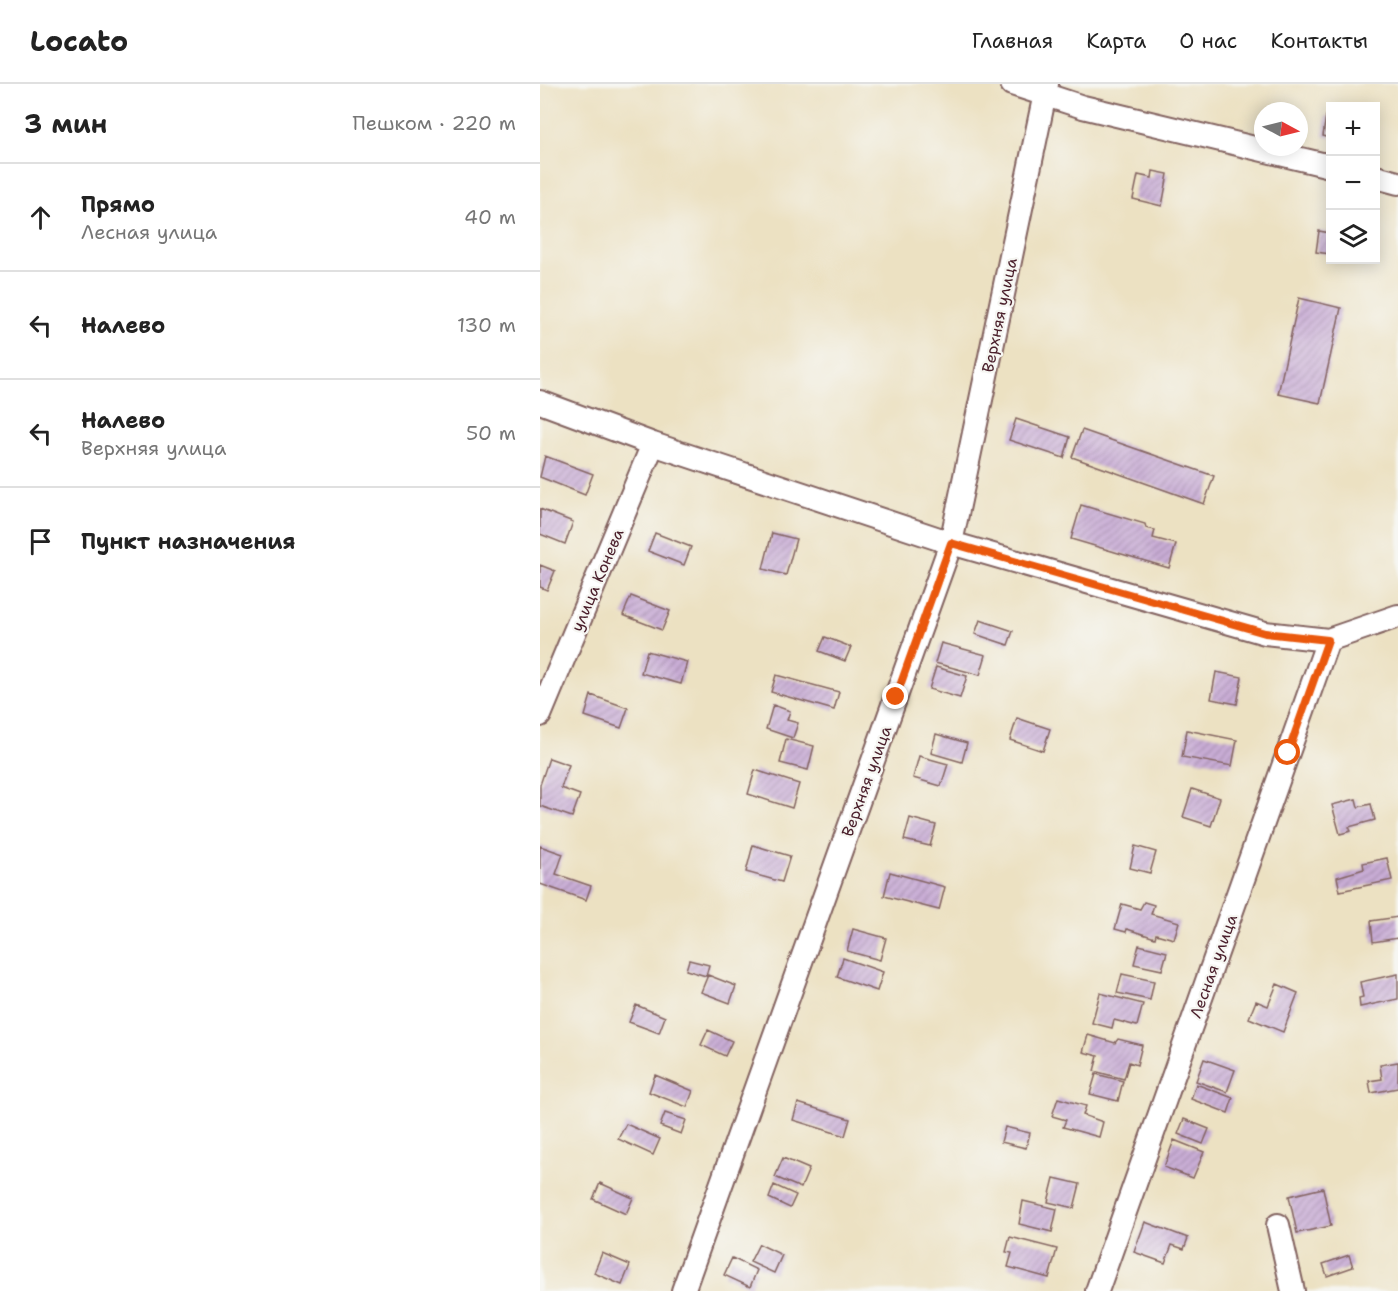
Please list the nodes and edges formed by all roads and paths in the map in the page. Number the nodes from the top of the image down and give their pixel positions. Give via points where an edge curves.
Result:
1 (1012, 84) edge
2 (1045, 89) edge
3 (1326, 165) edge
4 (1380, 178) edge
5 (1398, 183) edge
6 (540, 402) edge
7 (653, 444) junction
8 (951, 543) junction
9 (1398, 616) edge
10 (1328, 640) junction
11 (540, 715) edge
12 (1278, 1225) dead end
13 (684, 1291) edge
14 (1097, 1291) edge
15 (1293, 1291) edge

1 - 2 street
2 - 3 street via 1083,107
2 - 8 street, Верхняя улица
4 - 5 street
6 - 7 street
7 - 8 street
7 - 11 street, улица Конева
8 - 10 street via 1265,633
8 - 13 street, Верхняя улица
9 - 10 street
10 - 14 street, Лесная улица
12 - 15 street

